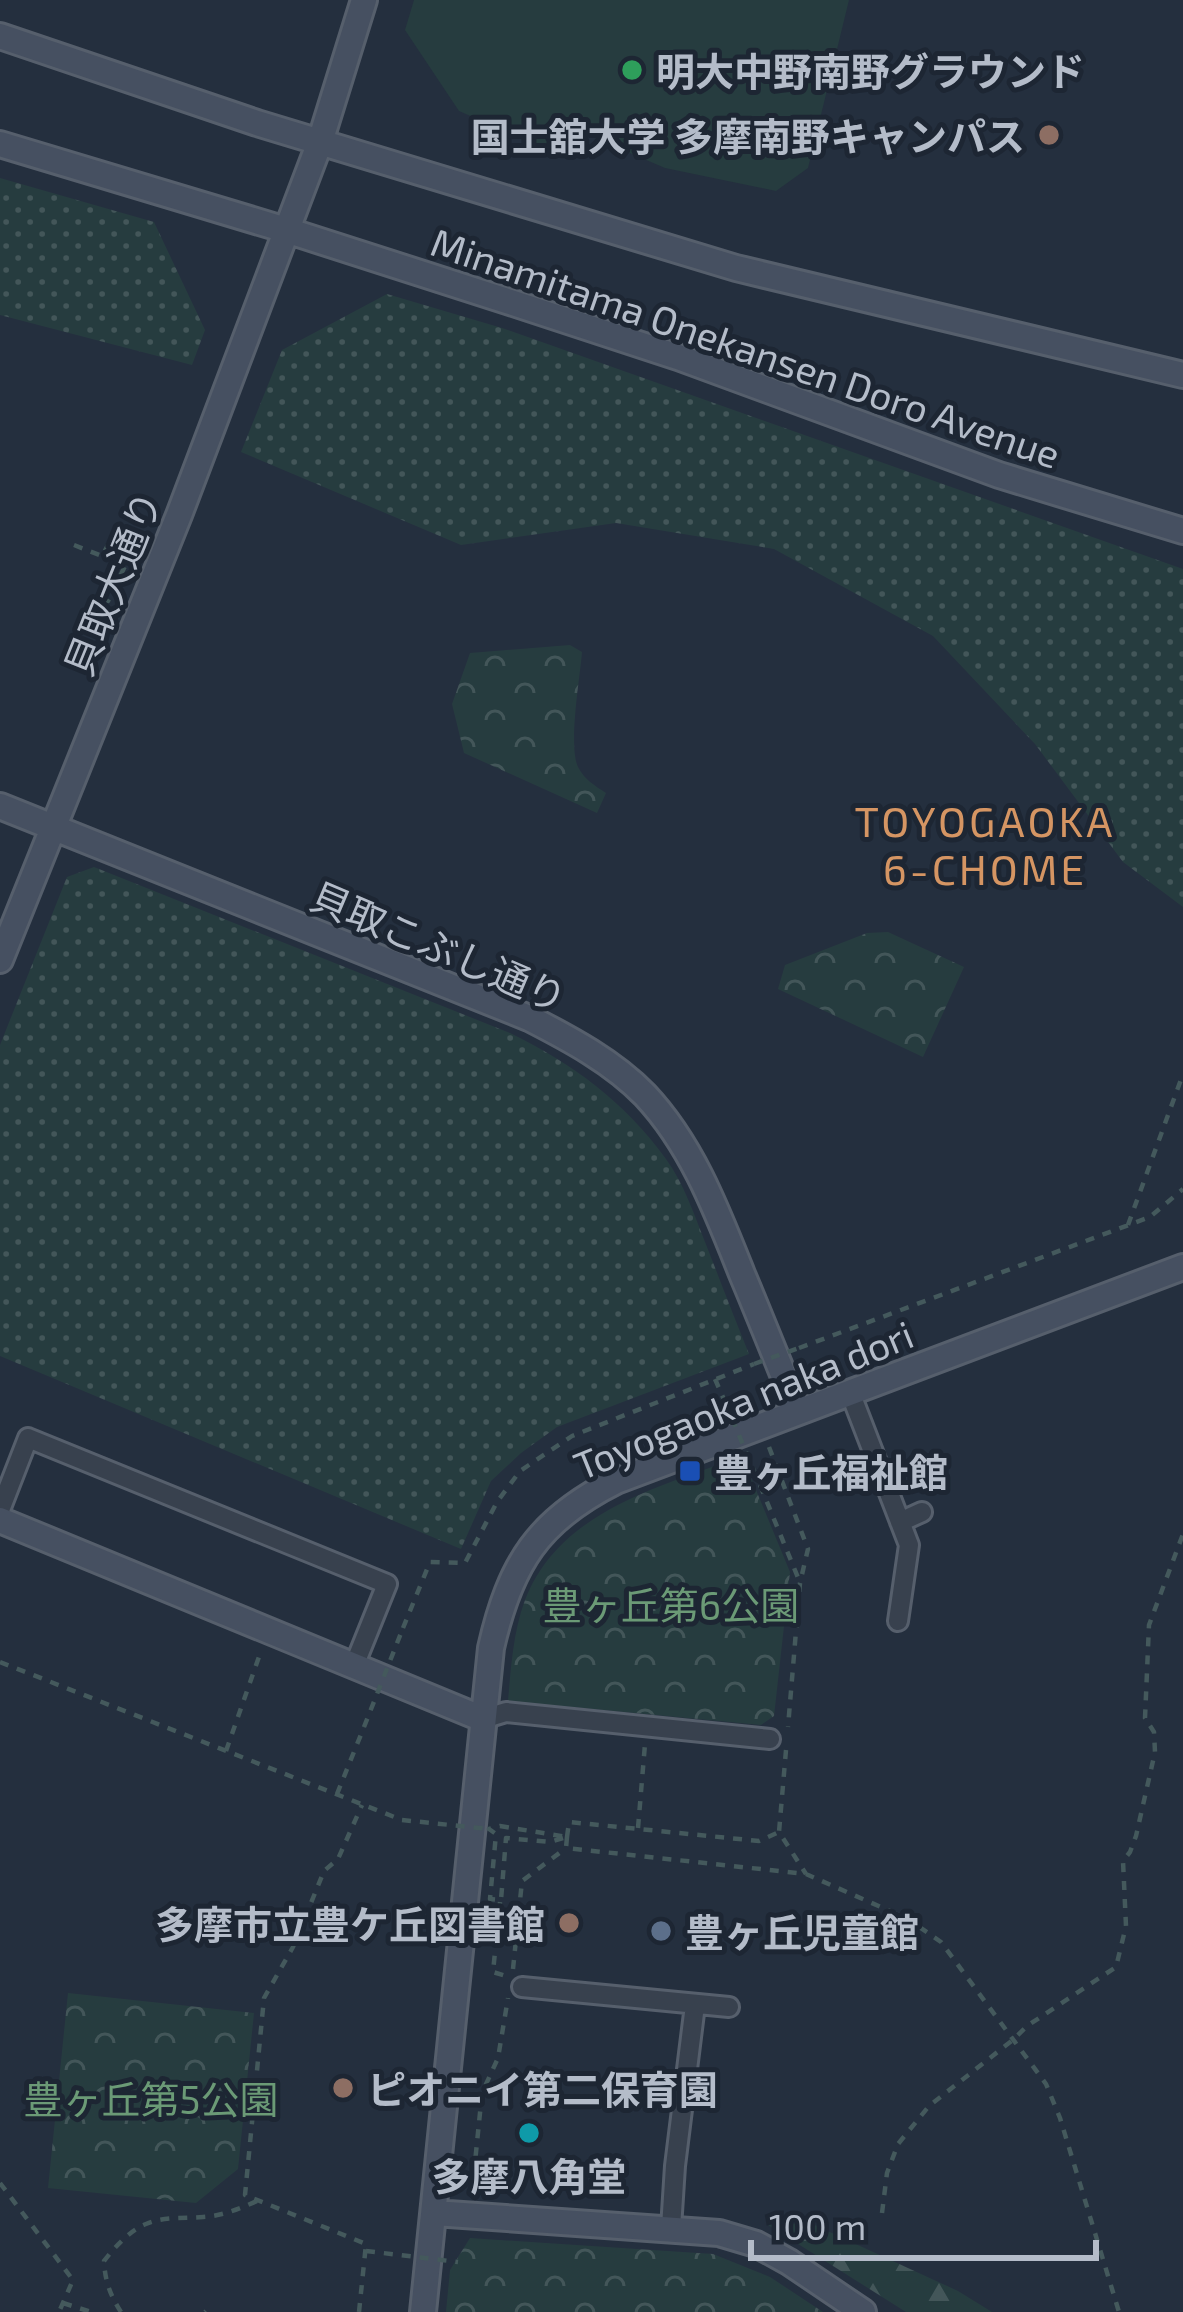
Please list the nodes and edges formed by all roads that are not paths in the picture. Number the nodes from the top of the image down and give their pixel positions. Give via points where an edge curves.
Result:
1 (364, 0) edge
2 (0, 36) edge
3 (320, 142) junction
4 (0, 144) edge
5 (286, 230) junction
6 (1183, 375) edge
7 (1183, 531) edge
8 (0, 806) edge
9 (52, 827) junction
10 (0, 960) edge
11 (1183, 1267) edge
12 (850, 1391) junction
13 (798, 1411) junction
14 (0, 1510) edge
15 (922, 1512) dead end
16 (0, 1520) edge
17 (900, 1522) junction
18 (877, 1598) dead end
19 (354, 1666) junction
20 (483, 1719) junction
21 (770, 1739) dead end
22 (515, 1992) road end
23 (695, 2005) junction
24 (730, 2007) dead end
25 (434, 2213) junction
26 (671, 2228) junction
27 (423, 2312) edge
28 (863, 2312) edge

1 - 3 street, 貝取大通り
2 - 3 street, Minamitama Onekansen Doro Avenue
3 - 5 street, 貝取大通り
3 - 6 street, Minamitama Onekansen Doro Avenue via 736,268
4 - 5 street, Minamitama Onekansen Doro Avenue
5 - 7 street, Minamitama Onekansen Doro Avenue via 678,357 999,476
5 - 9 street, 貝取大通り
8 - 9 street, 貝取こぶし通り
9 - 10 street, 貝取大通り
9 - 13 street, 貝取こぶし通り via 530,1018 611,1067 644,1095 694,1164
11 - 12 street, Toyogaoka naka dori
12 - 13 street, Toyogaoka naka dori
12 - 17 street
13 - 20 street, Toyogaoka naka dori via 616,1480 547,1529 509,1584
14 - 19 street via 28,1438 387,1584
15 - 17 street
16 - 19 street
17 - 18 street via 909,1545 899,1611
19 - 20 street
20 - 21 street via 506,1712
20 - 25 street, Toyogaoka naka dori
22 - 23 street
23 - 24 street
23 - 26 street
25 - 26 street
25 - 27 street, Toyogaoka naka dori
26 - 28 street via 756,2244

